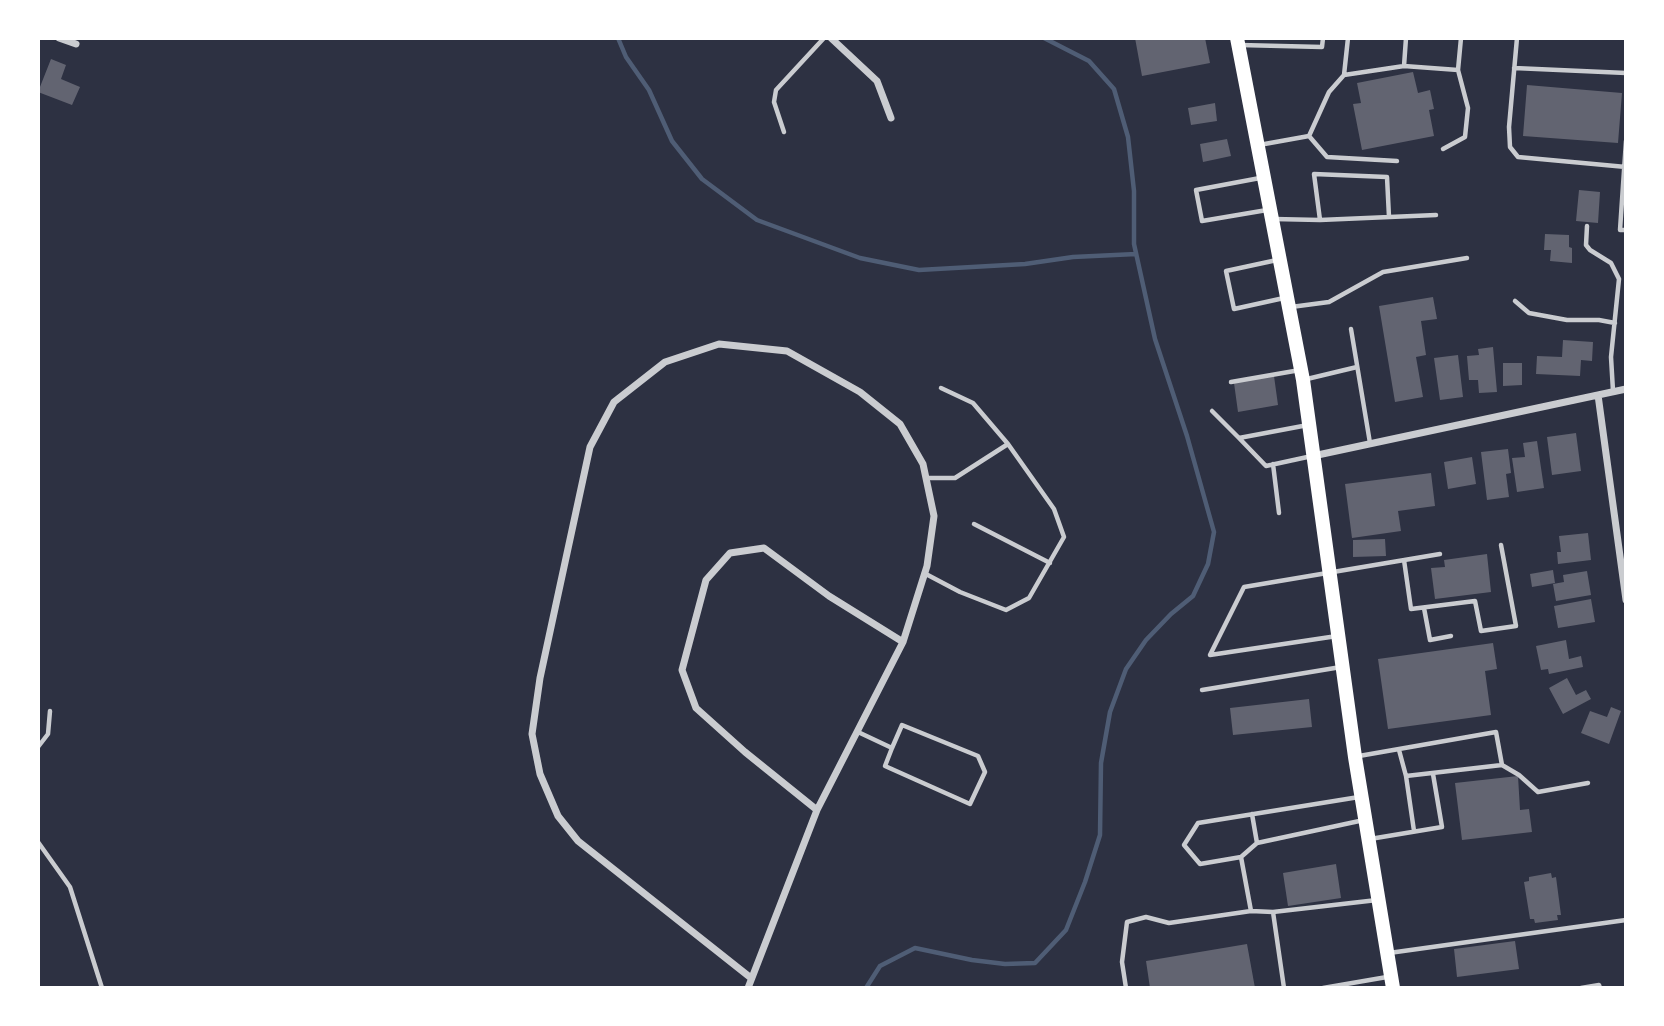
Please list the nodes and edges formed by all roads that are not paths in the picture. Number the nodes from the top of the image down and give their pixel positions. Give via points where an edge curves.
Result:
1 (59, 38) edge
2 (824, 38) edge
3 (831, 38) edge
4 (1323, 38) edge
5 (1348, 38) edge
6 (1406, 38) edge
7 (1461, 38) edge
8 (1517, 38) edge
9 (1238, 42) edge
10 (76, 44) dead end
11 (1405, 66) junction
12 (1514, 68) junction
13 (1458, 70) junction
14 (1626, 73) edge
15 (1344, 75) junction
16 (891, 118) dead end
17 (784, 132) dead end
18 (1309, 136) junction
19 (1626, 141) edge
20 (1258, 145) junction
21 (1443, 149) dead end
22 (1397, 161) dead end
23 (1624, 167) edge
24 (1264, 177) junction
25 (1272, 214) junction
26 (1436, 215) dead end
27 (1389, 217) junction
28 (1320, 220) junction
29 (1587, 226) dead end
30 (1626, 230) edge
31 (1467, 258) dead end
32 (1281, 259) junction
33 (1515, 301) dead end
34 (1289, 302) junction
35 (1615, 323) junction
36 (1351, 329) dead end
37 (1357, 367) junction
38 (1302, 375) junction
39 (1231, 382) dead end
40 (941, 388) dead end
41 (1626, 389) edge
42 (1613, 392) junction
43 (1598, 395) junction
44 (1212, 411) dead end
45 (1308, 425) junction
46 (1239, 439) junction
47 (1008, 444) junction
48 (1370, 444) junction
49 (1313, 456) junction
50 (1273, 464) junction
51 (926, 478) junction
52 (1279, 513) dead end
53 (974, 524) dead end
54 (1501, 545) dead end
55 (1440, 554) dead end
56 (1404, 560) junction
57 (1049, 563) junction
58 (925, 570) junction
59 (1329, 573) junction
60 (1626, 600) edge
61 (1424, 608) junction
62 (1337, 636) junction
63 (1451, 636) dead end
64 (902, 642) junction
65 (1342, 667) junction
66 (1202, 690) dead end
67 (50, 711) dead end
68 (857, 731) junction
69 (38, 747) edge
70 (892, 748) junction
71 (1399, 750) junction
72 (1355, 757) junction
73 (1502, 765) junction
74 (1433, 774) junction
75 (1406, 776) junction
76 (1588, 783) dead end
77 (1362, 796) junction
78 (817, 810) junction
79 (1252, 814) junction
80 (1365, 820) junction
81 (1414, 831) junction
82 (1369, 839) junction
83 (38, 842) edge
84 (1257, 843) junction
85 (1241, 857) junction
86 (1379, 900) junction
87 (1251, 911) junction
88 (1273, 912) junction
89 (1626, 920) edge
90 (1388, 954) junction
91 (751, 978) junction
92 (1392, 982) edge
93 (102, 988) edge
94 (748, 988) edge
95 (1126, 988) edge
96 (1284, 988) edge
97 (1323, 988) edge
98 (1581, 988) edge
99 (1600, 988) edge

1 - 10 street
2 - 17 lane via 776,90 774,102
3 - 16 street via 877,81
4 - 9 lane via 1322,47
5 - 15 lane
6 - 11 lane
7 - 13 lane
8 - 12 lane
9 - 20 main road
11 - 13 lane
11 - 15 lane
12 - 14 lane
12 - 23 lane via 1509,137 1518,157
13 - 21 lane via 1468,108 1465,138
15 - 18 lane via 1329,92
18 - 20 lane
18 - 22 lane via 1327,157
19 - 23 lane
20 - 24 main road
23 - 30 lane via 1620,230
24 - 25 main road
24 - 25 lane via 1196,190 1202,221
25 - 28 lane
25 - 32 main road
26 - 27 lane
27 - 28 lane
27 - 28 lane via 1387,177 1314,174
29 - 35 lane via 1586,245 1611,264 1619,279
31 - 34 lane via 1383,272 1329,302
32 - 34 main road
32 - 34 lane via 1226,271 1234,309
33 - 35 lane via 1528,313
34 - 38 main road
35 - 42 lane
36 - 37 lane
37 - 38 lane
37 - 48 lane
38 - 39 lane
38 - 45 main road
40 - 47 lane via 973,404
41 - 42 street
42 - 43 street
43 - 48 street
43 - 60 street
44 - 46 lane
45 - 46 lane
45 - 49 main road
46 - 50 lane via 1265,466
47 - 51 lane via 955,478
47 - 57 lane via 1054,509 1064,537
48 - 49 street
49 - 50 lane
49 - 59 main road
50 - 52 lane
51 - 58 street via 934,516
51 - 91 street via 900,424 860,391 787,351 719,344 665,362 614,402 590,447 535,711 532,734 540,774 558,816 578,841
53 - 57 lane
54 - 61 lane via 1516,626 1481,631 1475,601
55 - 56 lane
56 - 59 lane
56 - 61 lane via 1411,609
57 - 58 lane via 1029,598 1006,610 960,592
58 - 64 street
59 - 62 main road
59 - 62 lane via 1244,587 1210,655
61 - 63 lane via 1430,640
62 - 65 main road
64 - 68 street
64 - 78 street via 764,548 730,553 706,580 682,670 696,708
65 - 66 lane
65 - 72 main road
67 - 69 lane via 48,734
68 - 70 lane
68 - 78 street
70 - 70 lane via 885,766 970,804 985,772 978,756 902,725
71 - 72 lane
71 - 73 lane via 1496,733
71 - 75 lane
72 - 77 main road
73 - 74 lane
73 - 76 lane via 1538,792
74 - 75 lane
74 - 81 lane via 1442,827
75 - 81 lane
77 - 79 lane
77 - 80 main road
78 - 91 street
79 - 84 lane
79 - 85 lane via 1198,823 1184,845 1200,864
80 - 82 main road
80 - 84 lane
81 - 82 lane
82 - 86 main road
83 - 93 lane via 69,887
84 - 85 lane
85 - 87 lane
86 - 88 lane
86 - 90 main road
87 - 88 lane
87 - 95 lane via 1169,923 1146,916 1128,922 1122,962
88 - 96 lane
89 - 90 lane
90 - 92 main road
91 - 94 street
92 - 97 lane
98 - 99 lane

